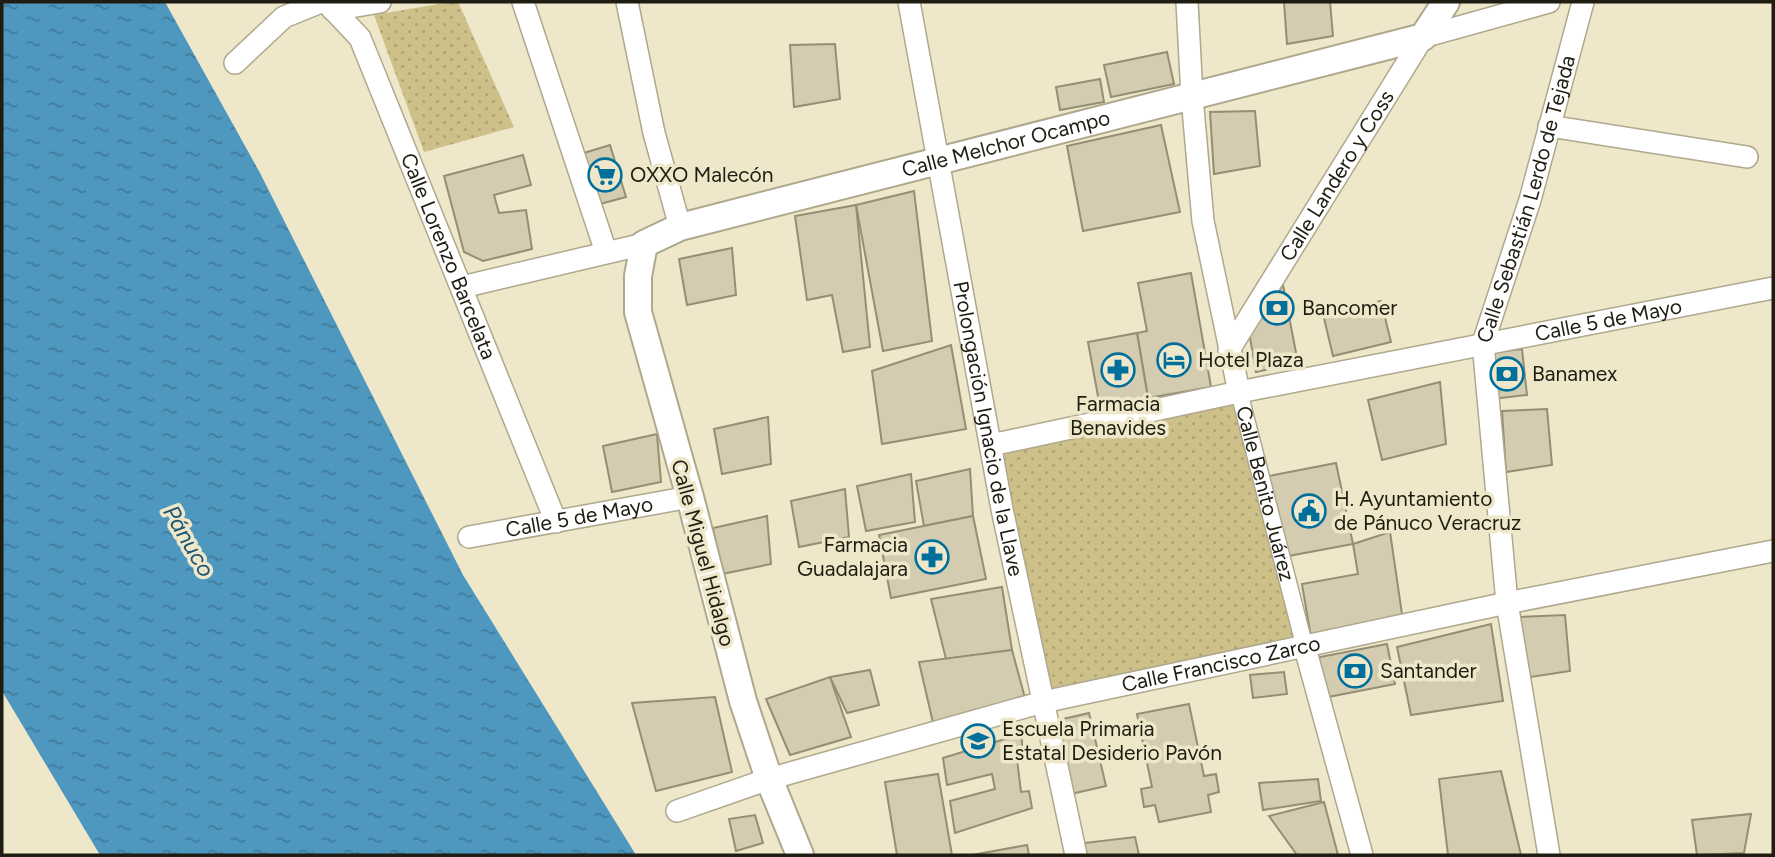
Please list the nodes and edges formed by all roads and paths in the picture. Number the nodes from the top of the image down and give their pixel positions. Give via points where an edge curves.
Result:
1 (380, 2) edge
2 (523, 2) edge
3 (627, 2) edge
4 (909, 2) edge
5 (1187, 2) edge
6 (1446, 2) edge
7 (1549, 2) edge
8 (1583, 2) edge
9 (327, 4) edge
10 (1423, 37) junction
11 (235, 63) dead end
12 (1192, 97) junction
13 (1549, 126) junction
14 (1747, 157) dead end
15 (939, 161) junction
16 (680, 227) junction
17 (644, 244) junction
18 (606, 252) junction
19 (462, 287) junction
20 (1773, 288) edge
21 (1483, 343) junction
22 (1229, 350) junction
23 (1240, 392) junction
24 (991, 445) junction
25 (690, 497) junction
26 (556, 522) junction
27 (470, 537) dead end
28 (1773, 551) edge
29 (1507, 603) junction
30 (1305, 648) junction
31 (1043, 702) junction
32 (769, 779) junction
33 (677, 811) dead end
34 (800, 855) edge
35 (1076, 855) edge
36 (1362, 855) edge
37 (1549, 855) edge

1 - 9 street
2 - 18 street
3 - 16 street via 654,133
4 - 15 street, Prolongación Ignacio de la Llave
5 - 12 street, Calle Benito Juárez
6 - 10 street, Calle Landero y Coss
7 - 10 street, Calle Melchor Ocampo
8 - 13 street, Calle Sebastián Lerdo de Tejada
9 - 11 street via 284,17
9 - 19 street, Calle Lorenzo Barcelata via 360,38
10 - 12 street, Calle Melchor Ocampo
10 - 22 street, Calle Landero y Coss
12 - 15 street, Calle Melchor Ocampo
12 - 22 street, Calle Benito Juárez via 1203,221
13 - 14 street
13 - 21 street, Calle Sebastián Lerdo de Tejada
15 - 16 street, Calle Melchor Ocampo
15 - 24 street, Prolongación Ignacio de la Llave
16 - 17 street, Calle Melchor Ocampo
17 - 18 street, Calle Melchor Ocampo
17 - 25 street, Calle Miguel Hidalgo via 638,312
18 - 19 street, Calle Melchor Ocampo
19 - 26 street, Calle Lorenzo Barcelata
20 - 21 street, Calle 5 de Mayo
21 - 23 street, Calle 5 de Mayo
21 - 29 street, Calle Sebastián Lerdo de Tejada
22 - 23 street, Calle Benito Juárez
23 - 24 street, Calle 5 de Mayo
23 - 30 street, Calle Benito Juárez
24 - 31 street, Prolongación Ignacio de la Llave
25 - 26 street, Calle 5 de Mayo
25 - 32 street, Calle Miguel Hidalgo via 743,701
26 - 27 street, Calle 5 de Mayo
28 - 29 street, Calle Francisco Zarco
29 - 30 street, Calle Francisco Zarco
29 - 37 street, Calle Sebastián Lerdo de Tejada
30 - 31 street, Calle Francisco Zarco
30 - 36 street, Calle Benito Juárez
31 - 32 street, Calle Francisco Zarco
31 - 35 street, Prolongación Ignacio de la Llave
32 - 33 street, Calle Francisco Zarco
32 - 34 street, Calle Miguel Hidalgo

